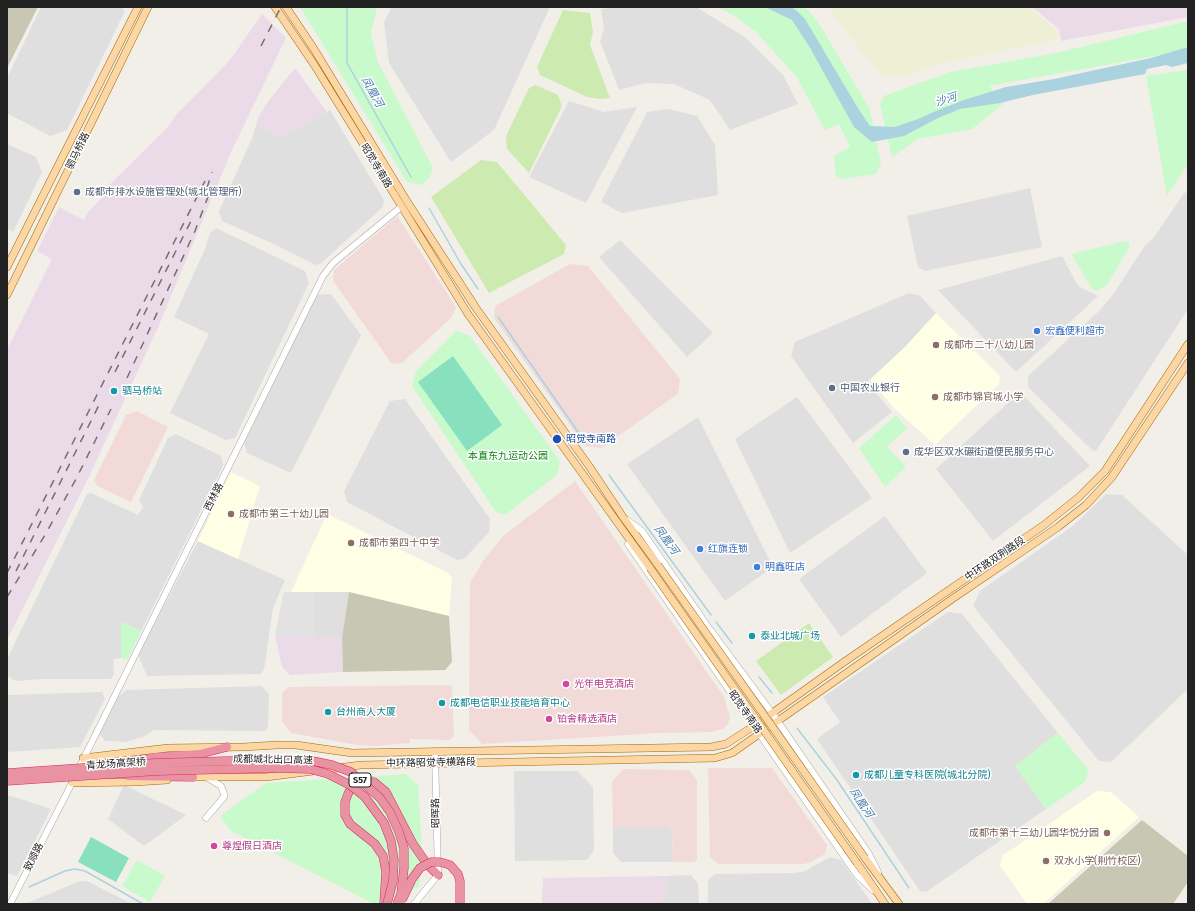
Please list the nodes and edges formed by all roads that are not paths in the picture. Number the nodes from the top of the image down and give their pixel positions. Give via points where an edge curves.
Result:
1 (138, 7) edge
2 (148, 7) edge
3 (275, 7) edge
4 (286, 7) edge
5 (401, 207) junction
6 (7, 267) edge
7 (7, 295) edge
8 (1188, 344) edge
9 (1188, 363) edge
10 (623, 517) junction
11 (616, 521) junction
12 (772, 713) junction
13 (778, 721) junction
14 (754, 726) junction
15 (760, 734) junction
16 (226, 747) junction
17 (435, 751) junction
18 (83, 758) junction
19 (435, 763) junction
20 (225, 765) junction
21 (90, 772) junction
22 (7, 773) edge
23 (193, 777) junction
24 (206, 777) junction
25 (7, 781) edge
26 (72, 784) junction
27 (58, 811) joint
28 (206, 818) dead end
29 (438, 875) junction
30 (885, 886) junction
31 (881, 898) junction
32 (10, 904) edge
33 (386, 904) edge
34 (399, 904) edge
35 (414, 904) edge
36 (460, 904) edge
37 (885, 904) edge
38 (899, 904) edge

1 - 6 main road, 驷马桥路
2 - 7 main road, 驷马桥路
3 - 5 main road, 昭觉寺南路 via 315,66
4 - 10 main road, 昭觉寺南路 via 476,308
5 - 11 main road, 昭觉寺南路 via 468,314
5 - 18 street, 西林路 via 333,263 322,276
8 - 12 main road, 中环路双荆路段 via 1105,471 1080,497 1044,525
9 - 13 main road, 中环路双荆路段 via 1112,477 1086,505
10 - 12 street, 昭觉寺南路 via 642,531
10 - 30 main road, 昭觉寺南路, bridge
11 - 14 street, 昭觉寺南路 via 627,541
11 - 31 main road, 昭觉寺南路, bridge
12 - 13 street, 昭觉寺南路
12 - 14 main road, 中环路双荆路段
13 - 15 main road, 中环路双荆路段
13 - 30 street, 昭觉寺南路 via 869,854
14 - 15 street, 昭觉寺南路
14 - 17 main road, 中环路昭觉寺横路段 via 726,744 711,747
15 - 19 main road, 中环路昭觉寺横路段 via 732,753 715,758
15 - 31 street, 昭觉寺南路 via 857,875
16 - 17 main road, 中环路昭觉寺横路段 via 296,745 352,753
16 - 18 main road, 中环路昭觉寺横路段 via 168,748
16 - 21 highway, bridge via 200,754 158,757
17 - 19 street, 昭晖路
18 - 26 street, 西林路
19 - 24 main road, 中环路昭觉寺横路段 via 361,765 266,777
19 - 29 street, 昭晖路
20 - 21 highway, 青龙场高架桥, bridge via 156,763
20 - 33 highway, 成都城北出口高速 / S57, bridge via 310,769 350,784 372,806 384,823 391,840 393,880
20 - 34 highway, 成都城北出口高速 / S57, bridge via 308,760 350,772 366,784 390,812 404,848
21 - 22 highway, 青龙场高架桥, bridge
21 - 23 highway, bridge
21 - 25 highway, 青龙场高架桥, bridge
23 - 24 main road, 中环路昭觉寺横路段
23 - 26 main road, 中环路昭觉寺横路段
24 - 28 street via 221,786 224,794
26 - 27 street, 西林路
27 - 32 street, 致顺路
29 - 33 highway via 413,844 386,792 374,782 359,781 351,788 345,802 345,815 359,832 376,844 383,856
29 - 35 street
30 - 38 main road, 昭觉寺南路
31 - 37 main road, 昭觉寺南路
34 - 36 highway, bridge via 416,873 426,864 436,862 450,866 458,874

